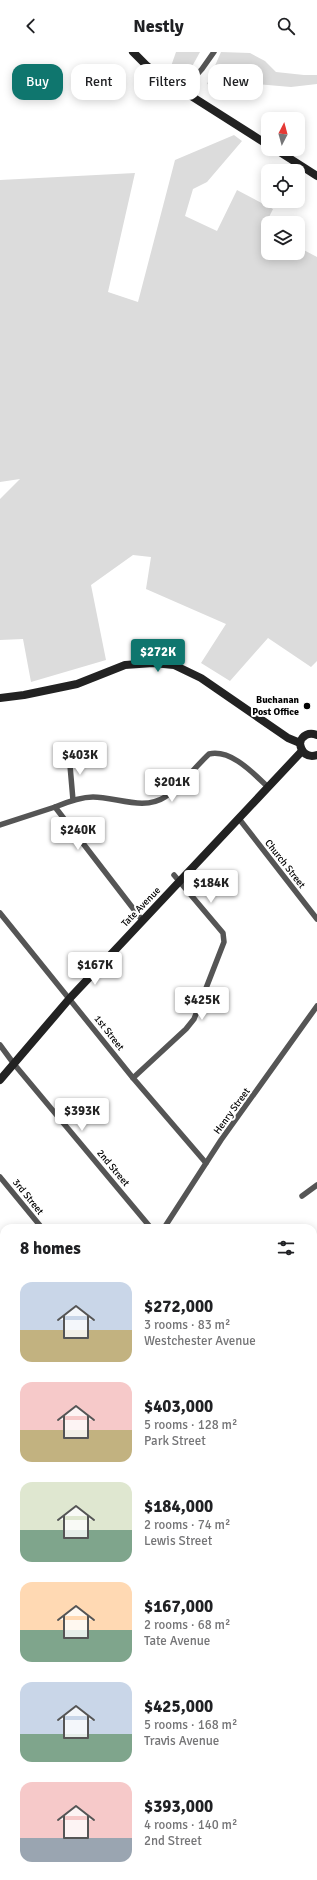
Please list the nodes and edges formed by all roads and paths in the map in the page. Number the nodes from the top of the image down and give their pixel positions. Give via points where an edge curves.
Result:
1 (133, 52) edge
2 (214, 52) edge
3 (145, 64) edge
4 (200, 71) edge
5 (198, 100) edge
6 (261, 140) edge
7 (286, 156) edge
8 (317, 176) edge
9 (0, 698) edge
10 (316, 733) edge
11 (301, 747) junction
12 (69, 754) dead end
13 (317, 755) edge
14 (268, 787) junction
15 (73, 800) junction
16 (55, 807) junction
17 (240, 820) junction
18 (0, 825) edge
19 (177, 878) junction
20 (0, 913) edge
21 (317, 919) edge
22 (142, 920) junction
23 (70, 998) junction
24 (317, 1006) edge
25 (0, 1045) edge
26 (14, 1064) junction
27 (133, 1078) junction
28 (0, 1080) edge
29 (206, 1163) junction
30 (0, 1177) edge
31 (317, 1185) edge
32 (302, 1196) dead end
33 (39, 1224) edge
34 (148, 1224) edge
35 (167, 1224) edge

1 - 3 street
2 - 4 street
5 - 6 street
7 - 8 street
9 - 11 street via 77,684 125,665 153,662 174,665 201,678
10 - 11 street, Tate Avenue via 305,735
11 - 13 street via 309,756
11 - 14 street, Tate Avenue
12 - 15 street
14 - 15 street via 252,771 216,752 209,754 166,797 156,802 147,804 94,797
14 - 17 street, Tate Avenue
15 - 16 street
16 - 18 street
16 - 22 street
17 - 19 street, Tate Avenue
17 - 21 street, Church Street
19 - 22 street, Tate Avenue
19 - 27 street via 205,911 224,937 224,942 194,1019
20 - 23 street, 1st Street
22 - 23 street, Tate Avenue
23 - 26 street, Tate Avenue
23 - 27 street, 1st Street
24 - 29 street, Henry Street
25 - 26 street, 2nd Street
26 - 28 street, Tate Avenue
26 - 34 street, 2nd Street
27 - 29 street, 1st Street
29 - 35 street, Henry Street
30 - 33 street, 3rd Street
31 - 32 street

